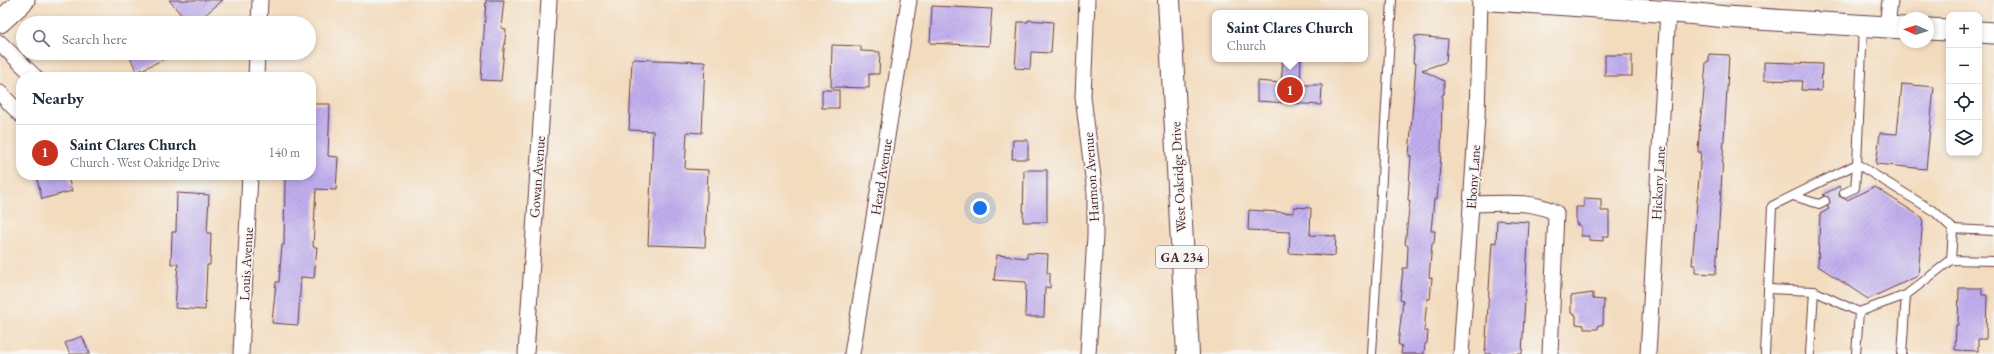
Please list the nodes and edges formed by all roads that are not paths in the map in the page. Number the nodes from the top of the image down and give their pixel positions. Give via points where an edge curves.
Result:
1 (24, 0) edge
2 (260, 0) edge
3 (549, 0) edge
4 (909, 0) edge
5 (1087, 0) edge
6 (1169, 0) edge
7 (1392, 0) edge
8 (1480, 0) edge
9 (1492, 0) edge
10 (1890, 0) edge
11 (1668, 12) junction
12 (259, 16) edge
13 (0, 22) edge
14 (1863, 25) junction
15 (1896, 27) edge
16 (1934, 29) edge
17 (1946, 30) edge
18 (1982, 32) edge
19 (1994, 33) edge
20 (0, 43) edge
21 (16, 58) edge
22 (18, 60) edge
23 (257, 60) edge
24 (31, 72) edge
25 (256, 72) edge
26 (0, 93) edge
27 (16, 110) edge
28 (1857, 164) junction
29 (250, 180) edge
30 (1844, 193) dead end
31 (1792, 196) junction
32 (1825, 201) dead end
33 (1471, 204) junction
34 (1953, 229) junction
35 (1994, 231) edge
36 (1951, 260) junction
37 (1994, 261) edge
38 (1768, 289) junction
39 (1814, 291) junction
40 (1906, 295) junction
41 (1859, 312) junction
42 (241, 354) edge
43 (526, 354) edge
44 (852, 354) edge
45 (1088, 354) edge
46 (1188, 354) edge
47 (1372, 354) edge
48 (1462, 354) edge
49 (1550, 354) edge
50 (1648, 354) edge
51 (1765, 354) edge
52 (1810, 354) edge
53 (1856, 354) edge
54 (1902, 354) edge

1 - 13 street
2 - 12 street
3 - 43 street, Gowan Avenue
4 - 44 street, Heard Avenue
5 - 45 street, Harmon Avenue via 1084,97 1095,193
6 - 46 main road, West Oakridge Drive / GA 234
7 - 47 lane
8 - 33 street, Ebony Lane via 1477,117
9 - 11 street
10 - 15 street
11 - 14 street
11 - 50 street, Hickory Lane
14 - 15 street
14 - 28 lane
16 - 17 street
18 - 19 street
20 - 21 street
22 - 24 street
23 - 25 street
26 - 27 street
28 - 30 lane via 1855,188
28 - 31 lane
28 - 34 lane via 1935,212
29 - 42 street, Louis Avenue
31 - 32 lane via 1818,204
31 - 38 lane via 1772,206
33 - 48 street, Ebony Lane
33 - 49 street via 1532,205 1548,208 1556,213
34 - 35 lane
34 - 36 lane
36 - 37 lane
36 - 40 lane
38 - 39 lane
38 - 51 lane
39 - 41 lane
39 - 52 lane
40 - 41 lane
40 - 54 lane
41 - 53 lane

